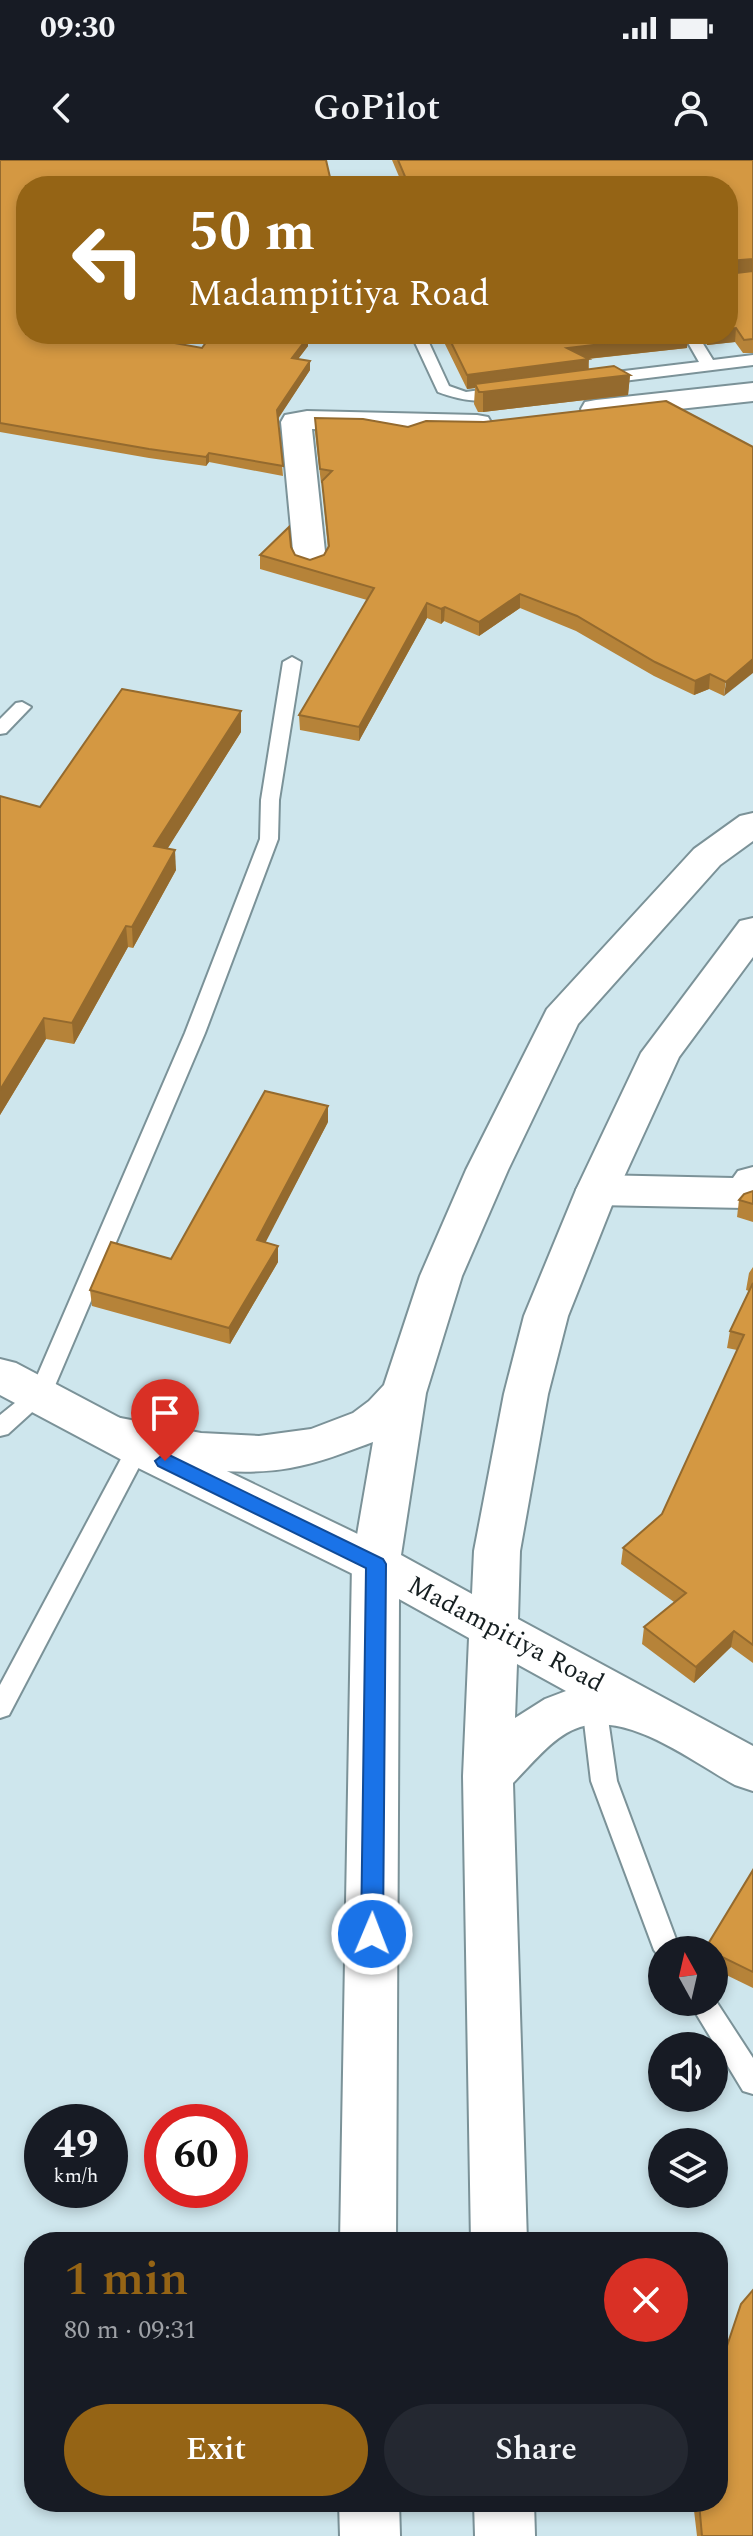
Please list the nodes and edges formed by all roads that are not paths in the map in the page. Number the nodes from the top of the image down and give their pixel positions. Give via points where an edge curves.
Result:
1 (422, 344) edge
2 (696, 344) edge
3 (753, 360) edge
4 (708, 365) junction
5 (586, 381) edge
6 (525, 389) edge
7 (753, 392) edge
8 (570, 413) edge
9 (512, 420) edge
10 (310, 561) edge
11 (292, 662) dead end
12 (22, 707) dead end
13 (0, 729) edge
14 (753, 824) edge
15 (753, 930) edge
16 (753, 1181) edge
17 (597, 1190) junction
18 (0, 1375) edge
19 (404, 1393) junction
20 (40, 1395) junction
21 (0, 1428) edge
22 (127, 1441) junction
23 (376, 1564) junction
24 (494, 1627) junction
25 (594, 1705) junction
26 (0, 1708) edge
27 (645, 1709) junction
28 (753, 1770) edge
29 (488, 1776) junction
30 (662, 1936) edge
31 (711, 2016) edge
32 (753, 2082) edge
33 (368, 2232) edge
34 (499, 2232) edge
35 (344, 2512) edge
36 (369, 2512) edge
37 (504, 2512) edge
38 (341, 2536) edge
39 (370, 2536) edge
40 (505, 2536) edge

1 - 6 lane via 437,380 451,394
2 - 4 lane
3 - 4 lane
4 - 5 lane
7 - 8 main road
9 - 10 main road via 296,422
11 - 20 lane via 270,800 269,839 195,1033
12 - 13 lane
14 - 19 main road via 707,857 561,1018 441,1276
15 - 17 main road via 661,1053
16 - 17 main road via 744,1193
17 - 24 main road via 546,1316 526,1394 497,1551
18 - 20 main road, Madampitiya Road
19 - 22 main road via 372,1423 295,1450 220,1453
19 - 23 main road
20 - 21 lane
20 - 22 main road, Madampitiya Road
22 - 23 main road, Madampitiya Road
22 - 26 lane
23 - 24 main road, Madampitiya Road
23 - 33 main road
24 - 27 main road, Madampitiya Road
24 - 29 main road
25 - 27 main road
25 - 29 main road via 537,1726
25 - 30 lane via 604,1781
27 - 28 main road, Madampitiya Road
29 - 34 main road
31 - 32 lane
35 - 38 lane
36 - 39 main road
37 - 40 main road

